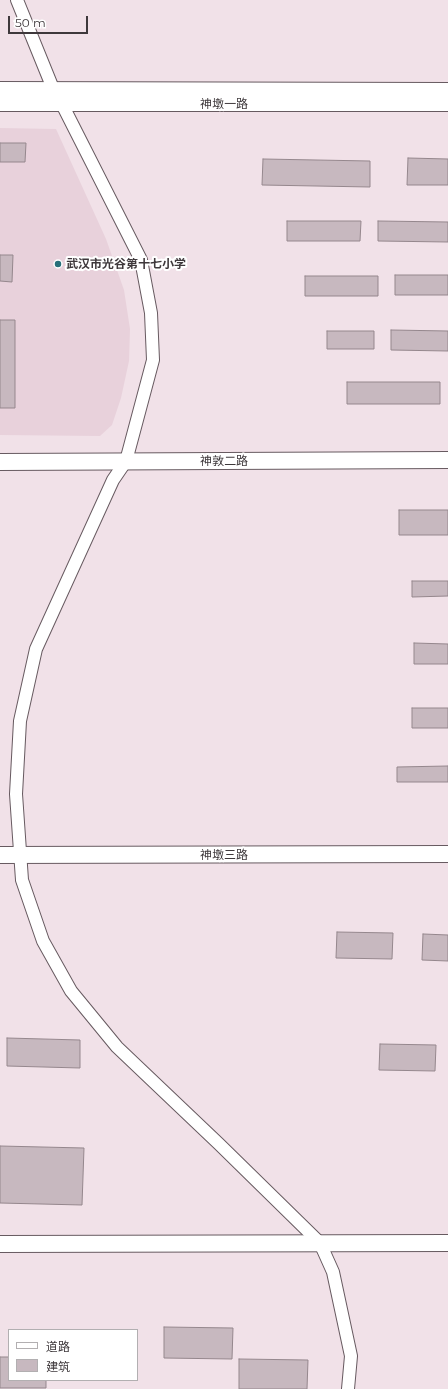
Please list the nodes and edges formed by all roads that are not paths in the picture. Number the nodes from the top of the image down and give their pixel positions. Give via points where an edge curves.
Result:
1 (17, 0) edge
2 (0, 90) edge
3 (448, 91) edge
4 (58, 98) junction
5 (0, 103) edge
6 (448, 103) edge
7 (448, 460) edge
8 (126, 461) junction
9 (0, 462) edge
10 (448, 854) edge
11 (0, 855) edge
12 (20, 855) junction
13 (320, 1243) junction
14 (448, 1243) edge
15 (0, 1244) edge
16 (348, 1389) edge

1 - 4 street
2 - 4 street, 神墩一路
3 - 4 street, 神墩一路
4 - 5 street, 神墩一路
4 - 6 street, 神墩一路
4 - 8 street via 141,260 144,275 153,360
7 - 8 street, 神敦二路
8 - 9 street, 神敦二路
8 - 12 street via 113,480 36,650 20,721 16,794
10 - 12 street, 神墩三路
11 - 12 street, 神墩三路
12 - 13 street via 22,880 43,941 72,991 117,1047
13 - 14 street
13 - 15 street
13 - 16 street via 333,1272 351,1356

